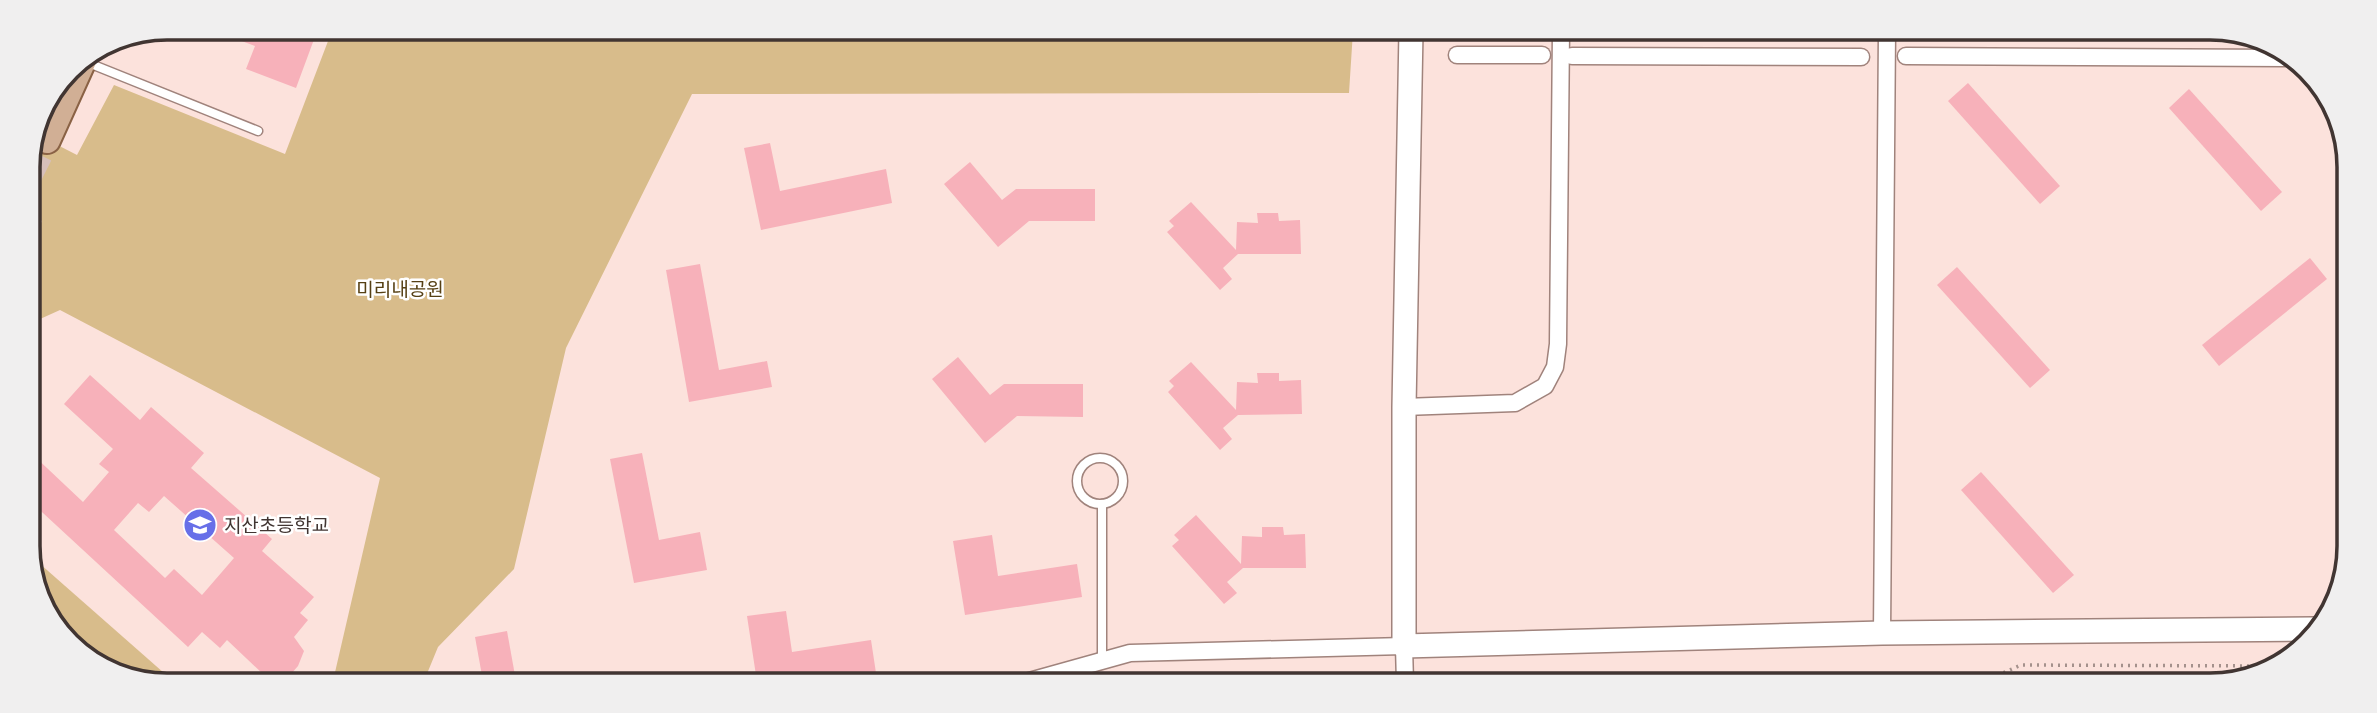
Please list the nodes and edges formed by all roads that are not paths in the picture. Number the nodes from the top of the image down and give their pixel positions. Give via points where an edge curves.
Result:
1 (1411, 40) edge
2 (1561, 40) edge
3 (1887, 40) edge
4 (1457, 55) dead end
5 (1542, 55) dead end
6 (1572, 56) dead end
7 (1906, 56) dead end
8 (1861, 57) dead end
9 (2275, 58) edge
10 (94, 63) edge
11 (74, 80) edge
12 (258, 131) dead end
13 (47, 140) tunnel mouth
14 (1404, 407) junction
15 (1102, 504) junction
16 (2306, 629) edge
17 (1882, 633) junction
18 (1404, 646) junction
19 (1102, 660) junction
20 (1405, 672) edge
21 (1059, 673) edge

1 - 14 street
2 - 14 street via 1555,367 1545,386 1515,403
3 - 17 street
4 - 5 street
6 - 8 street
7 - 9 street
10 - 12 lane
11 - 13 main road
14 - 18 street
15 - 15 lane via 1119,492 1122,478 1110,461 1095,458 1078,473 1078,488 1087,500
15 - 19 lane
16 - 17 street
17 - 18 street
18 - 19 street via 1130,653
18 - 20 street
19 - 21 street

